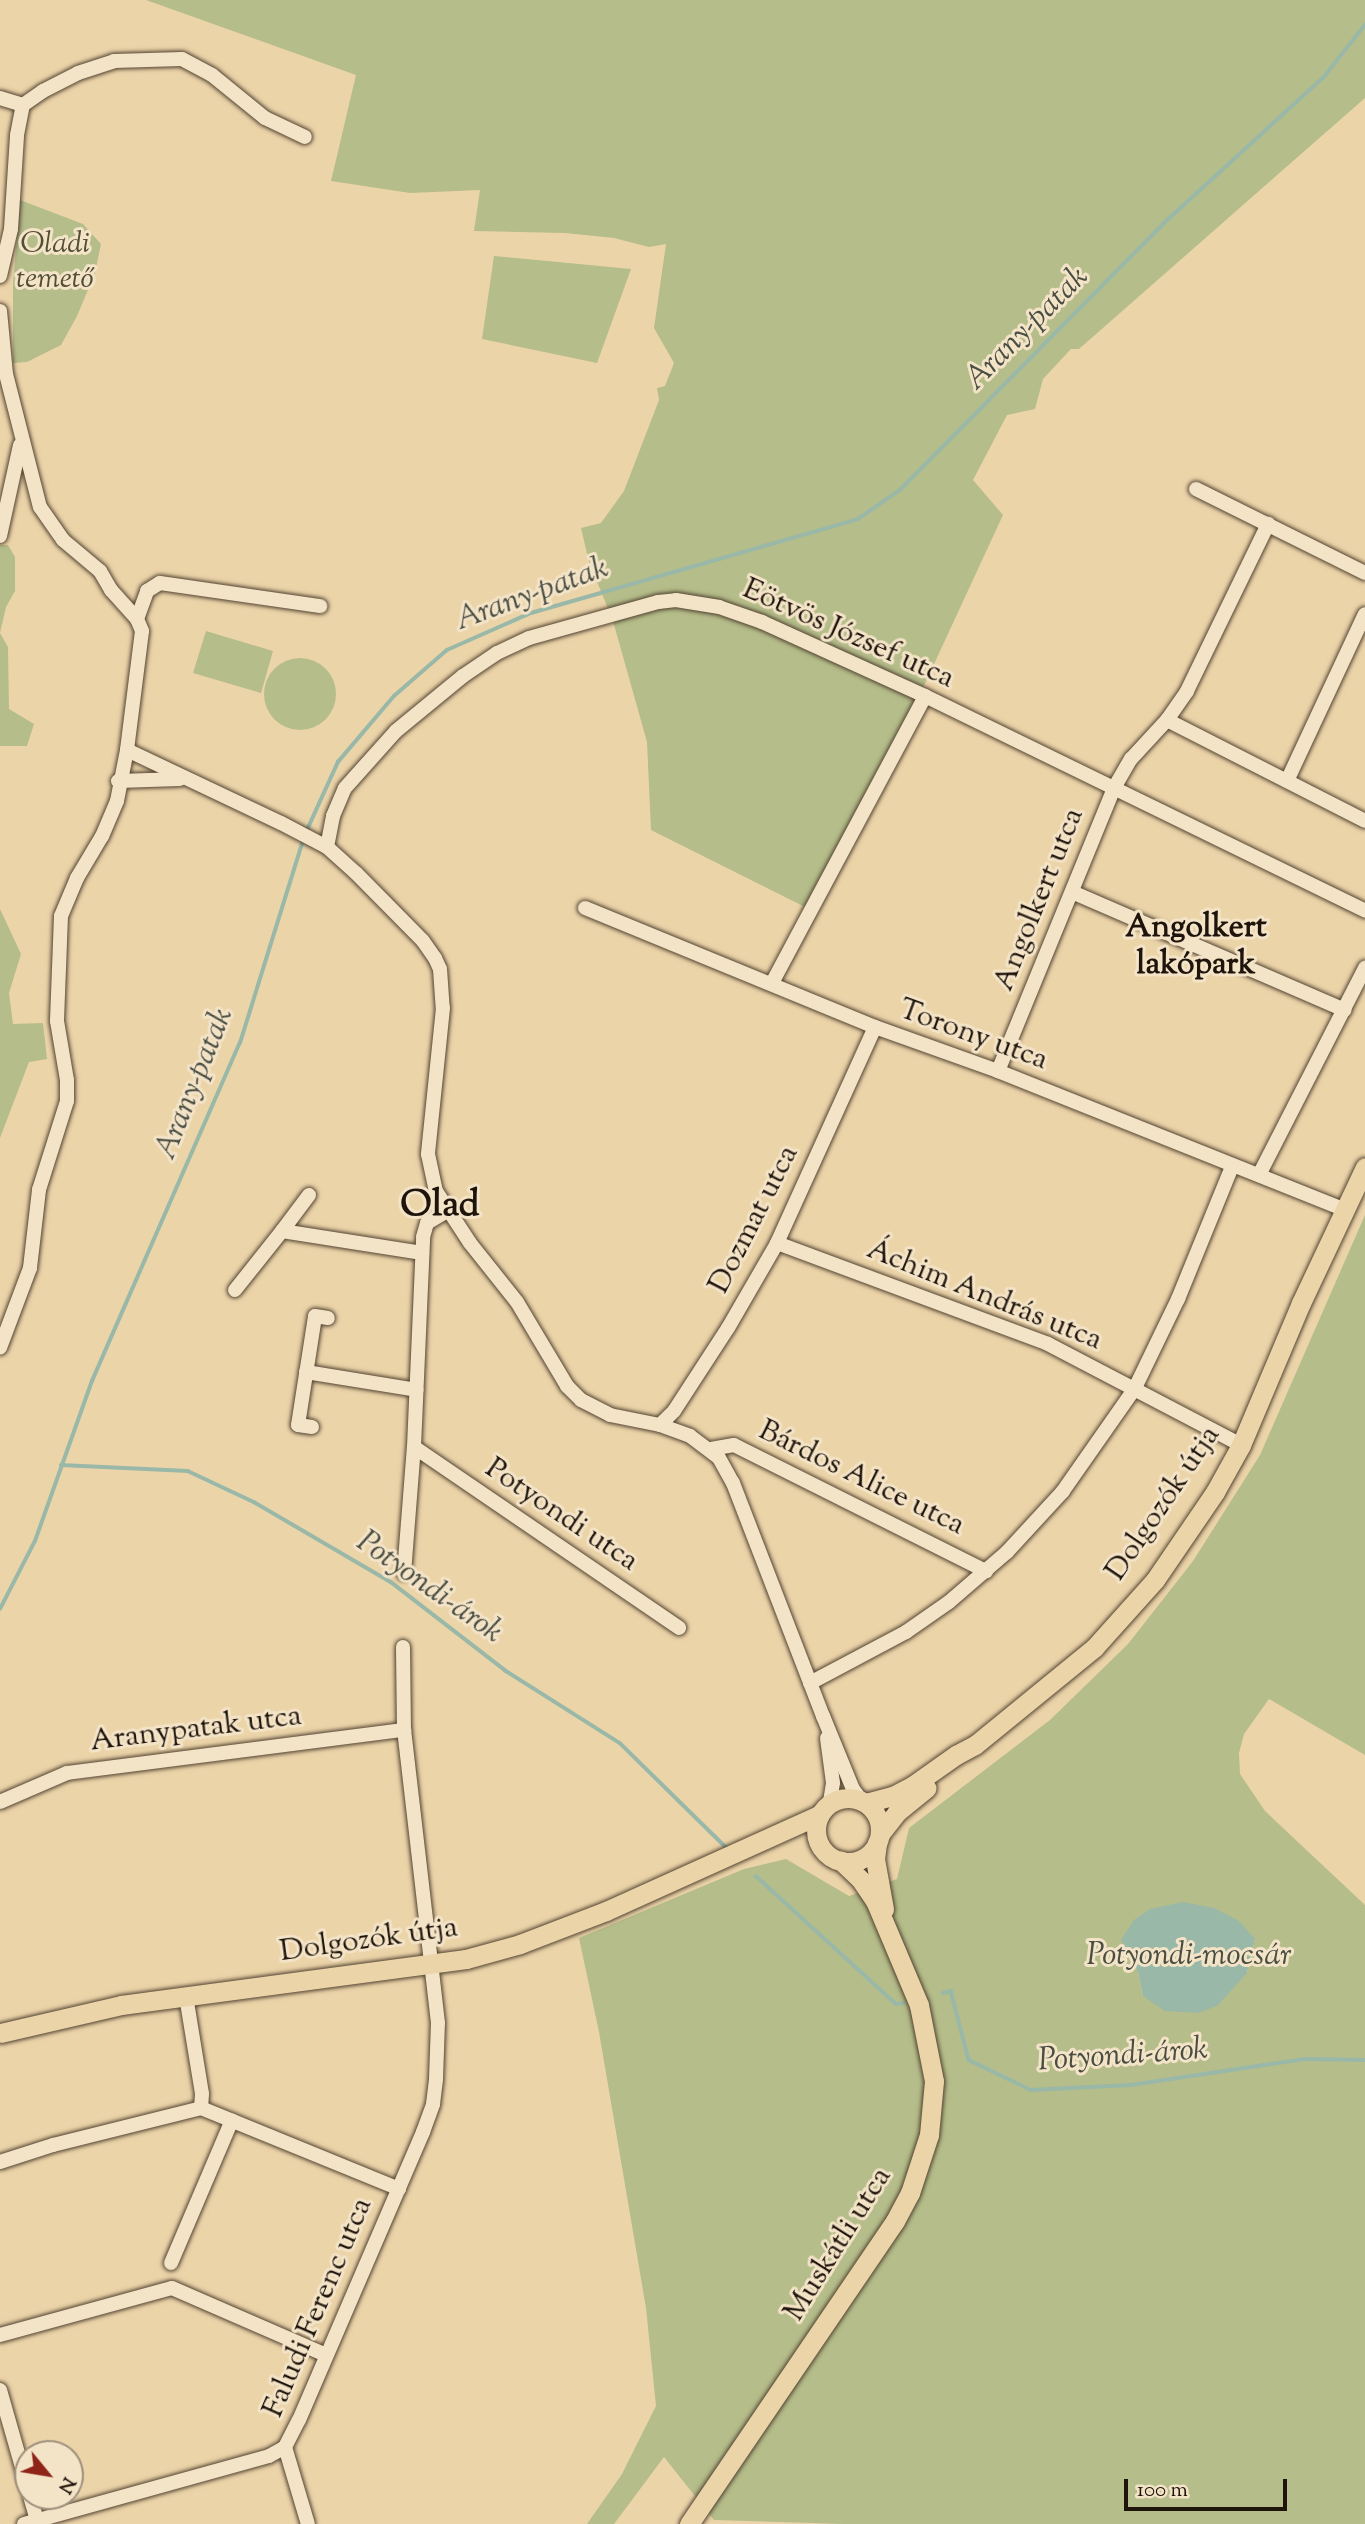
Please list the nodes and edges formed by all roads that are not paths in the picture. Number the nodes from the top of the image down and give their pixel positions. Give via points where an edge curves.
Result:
1 (0, 97) edge
2 (23, 105) junction
3 (304, 137) dead end
4 (0, 276) edge
5 (0, 311) edge
6 (21, 441) junction
7 (1196, 489) dead end
8 (1268, 524) junction
9 (0, 536) edge
10 (1365, 573) edge
11 (320, 607) dead end
12 (1365, 614) edge
13 (137, 619) junction
14 (925, 695) junction
15 (1167, 720) junction
16 (127, 750) junction
17 (189, 780) junction
18 (118, 781) junction
19 (1287, 781) junction
20 (1114, 788) junction
21 (1365, 821) edge
22 (323, 845) junction
23 (1072, 892) junction
24 (585, 908) dead end
25 (1365, 911) edge
26 (1365, 968) edge
27 (772, 983) junction
28 (1345, 1010) junction
29 (876, 1027) junction
30 (998, 1071) junction
31 (1232, 1167) junction
32 (1365, 1167) edge
33 (1259, 1175) junction
34 (309, 1195) dead end
35 (1345, 1209) junction
36 (447, 1211) junction
37 (282, 1231) junction
38 (777, 1243) junction
39 (422, 1253) junction
40 (235, 1290) dead end
41 (328, 1318) dead end
42 (0, 1348) edge
43 (306, 1372) junction
44 (1135, 1388) junction
45 (416, 1390) junction
46 (660, 1425) junction
47 (312, 1427) dead end
48 (1241, 1445) junction
49 (414, 1447) junction
50 (711, 1449) junction
51 (986, 1571) junction
52 (404, 1573) dead end
53 (679, 1628) dead end
54 (403, 1647) dead end
55 (810, 1683) junction
56 (823, 1716) junction
57 (404, 1730) junction
58 (975, 1745) junction
59 (0, 1802) edge
60 (863, 1802) junction
61 (825, 1809) junction
62 (878, 1839) junction
63 (731, 1856) junction
64 (833, 1857) junction
65 (888, 1927) junction
66 (430, 1965) junction
67 (186, 1996) junction
68 (0, 2033) edge
69 (201, 2108) junction
70 (232, 2120) junction
71 (0, 2162) edge
72 (398, 2189) junction
73 (171, 2263) dead end
74 (0, 2335) edge
75 (326, 2355) junction
76 (0, 2390) edge
77 (14, 2440) edge
78 (285, 2447) junction
79 (33, 2523) edge
80 (308, 2524) edge
81 (689, 2524) edge

1 - 2 street
2 - 3 street via 78,73 114,61 167,57 196,64 265,118
2 - 4 street via 10,229
5 - 6 street via 6,374
6 - 9 street
6 - 13 street via 48,522 100,571
7 - 8 street
8 - 10 street
8 - 15 street, Angolkert utca via 1202,663
11 - 13 street via 160,583 147,591
12 - 19 street
13 - 16 street via 141,647
14 - 20 street, Eötvös József utca
14 - 22 street, Eötvös József utca via 762,622 694,601 658,602 528,638 463,676 396,731 345,788
14 - 27 street
15 - 19 street
15 - 20 street, Angolkert utca via 1131,759
16 - 17 street
16 - 18 street
17 - 18 street
17 - 22 street
18 - 42 street via 117,800 102,836 83,865 61,916 57,1021 66,1101 39,1190 30,1268
19 - 21 street
20 - 23 street, Angolkert utca
20 - 25 street, Eötvös József utca
22 - 36 street via 423,941 440,970 443,1008 428,1154 436,1191
23 - 28 street
23 - 30 street, Angolkert utca
24 - 27 street, Torony utca
26 - 28 street
27 - 29 street, Torony utca
28 - 33 street
29 - 30 street, Torony utca
29 - 38 street, Dozmat utca
30 - 31 street, Torony utca
31 - 33 street, Torony utca
31 - 44 street
32 - 35 main road, Dolgozók útja
33 - 35 street, Torony utca
34 - 37 street
35 - 48 main road, Dolgozók útja
36 - 39 street via 427,1223
36 - 46 street via 517,1302 567,1387 601,1412
37 - 39 street
37 - 40 street
38 - 44 street, Áchim András utca via 1048,1343
38 - 46 street, Dozmat utca via 728,1328
39 - 45 street
41 - 43 street via 315,1316
43 - 45 street
43 - 47 street via 298,1425
44 - 48 street, Áchim András utca
44 - 51 street via 1063,1491
45 - 49 street
46 - 50 street
48 - 58 main road, Dolgozók útja via 1180,1544 1116,1625 1071,1668
49 - 52 street
49 - 53 street, Potyondi utca
50 - 51 street, Bárdos Alice utca via 734,1445
50 - 55 street via 733,1483
51 - 55 street via 906,1632
54 - 57 street, Faludi Ferenc utca
55 - 56 street
56 - 60 street via 853,1789
56 - 61 street via 833,1783
57 - 59 street, Aranypatak utca via 67,1773
57 - 66 street, Faludi Ferenc utca
58 - 60 main road, Dolgozók útja via 893,1796
58 - 62 main road, Dolgozók útja via 897,1812
60 - 61 main road via 842,1798
60 - 62 main road via 877,1816
61 - 63 main road, Dolgozók útja
61 - 64 main road via 817,1837
62 - 64 main road via 862,1859
62 - 65 main road, Muskátli utca via 875,1859
63 - 64 main road, Dolgozók útja via 800,1841
63 - 66 main road, Dolgozók útja via 548,1934
64 - 65 main road, Muskátli utca via 861,1880
65 - 81 main road, Muskátli utca via 919,2005 932,2060 933,2107 921,2164 880,2246
66 - 67 main road, Dolgozók útja
66 - 72 street, Faludi Ferenc utca via 438,2023 433,2104
67 - 68 main road, Dolgozók útja via 121,2005
67 - 69 street
69 - 70 street
69 - 71 street
70 - 72 street
70 - 73 street
72 - 75 street, Faludi Ferenc utca
74 - 75 street via 172,2288
75 - 78 street, Faludi Ferenc utca
76 - 77 street
78 - 79 street, Faludi Ferenc utca via 269,2456
78 - 80 street

